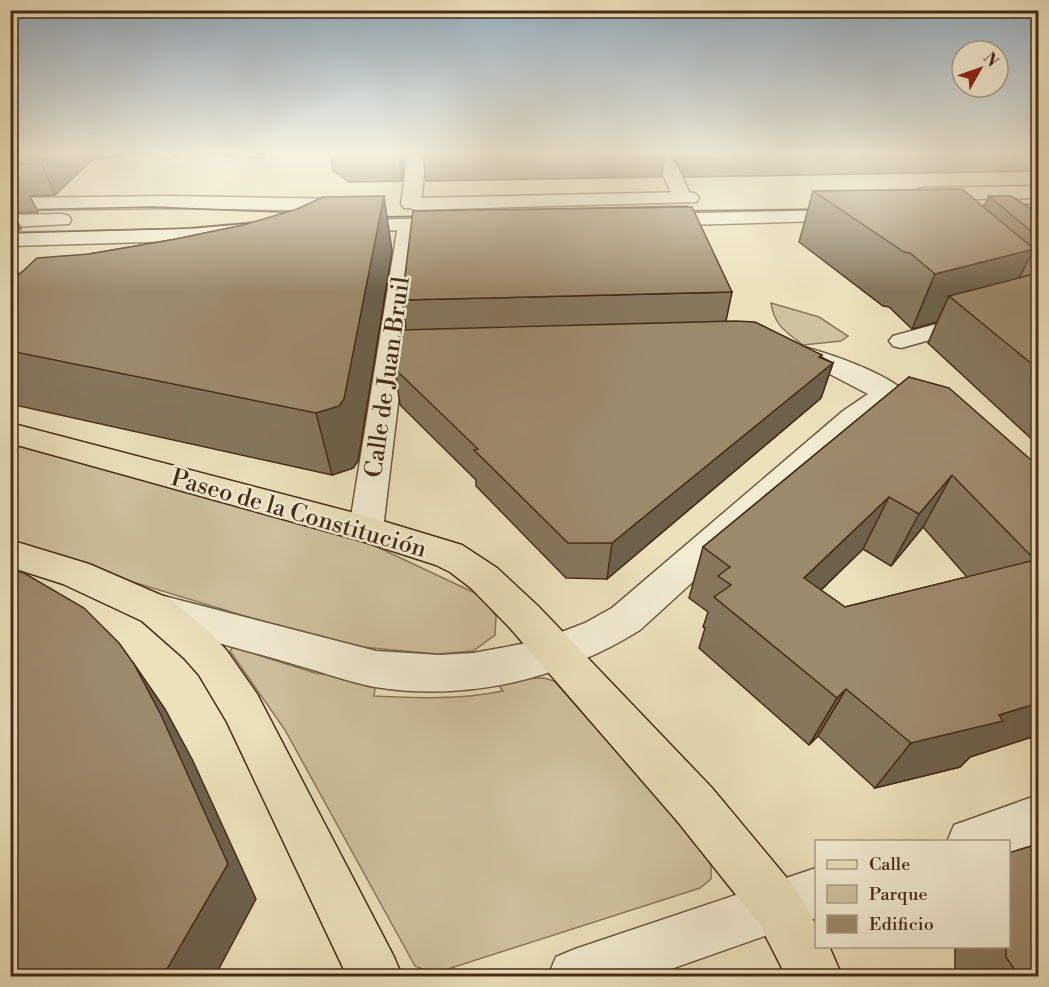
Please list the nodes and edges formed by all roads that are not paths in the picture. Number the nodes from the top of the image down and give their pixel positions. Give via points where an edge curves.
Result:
1 (411, 199) edge
2 (665, 199) edge
3 (10, 204) edge
4 (409, 215) junction
5 (873, 216) edge
6 (62, 220) dead end
7 (632, 220) edge
8 (10, 221) edge
9 (479, 224) edge
10 (328, 226) edge
11 (275, 228) edge
12 (10, 240) edge
13 (1009, 291) edge
14 (1032, 305) edge
15 (902, 342) dead end
16 (763, 346) edge
17 (460, 352) edge
18 (391, 354) junction
19 (891, 395) junction
20 (920, 417) edge
21 (10, 433) edge
22 (366, 529) junction
23 (10, 553) edge
24 (156, 610) junction
25 (554, 652) junction
26 (1038, 819) edge
27 (977, 840) edge
28 (797, 900) edge
29 (375, 976) edge
30 (574, 976) edge
31 (815, 976) edge

1 - 4 street, Calle de Juan Bruil
2 - 4 street
3 - 4 street via 379,204
4 - 9 street
4 - 10 street
4 - 18 street, Calle de Juan Bruil
5 - 7 street
6 - 8 street
11 - 12 street
13 - 14 street
14 - 15 street
16 - 19 street via 828,363
17 - 18 street
18 - 22 street, Calle de Juan Bruil
19 - 20 street
19 - 25 street via 873,402 853,418 626,619 606,632
21 - 22 main road, Paseo de la Constitución
22 - 25 main road, Paseo de la Constitución via 463,562 524,617
23 - 24 main road via 76,574
24 - 25 street via 375,669 477,671
24 - 29 main road via 213,663 242,708
25 - 28 main road, Paseo de la Constitución via 695,805
26 - 27 street
28 - 30 street
28 - 31 main road, Paseo de la Constitución

